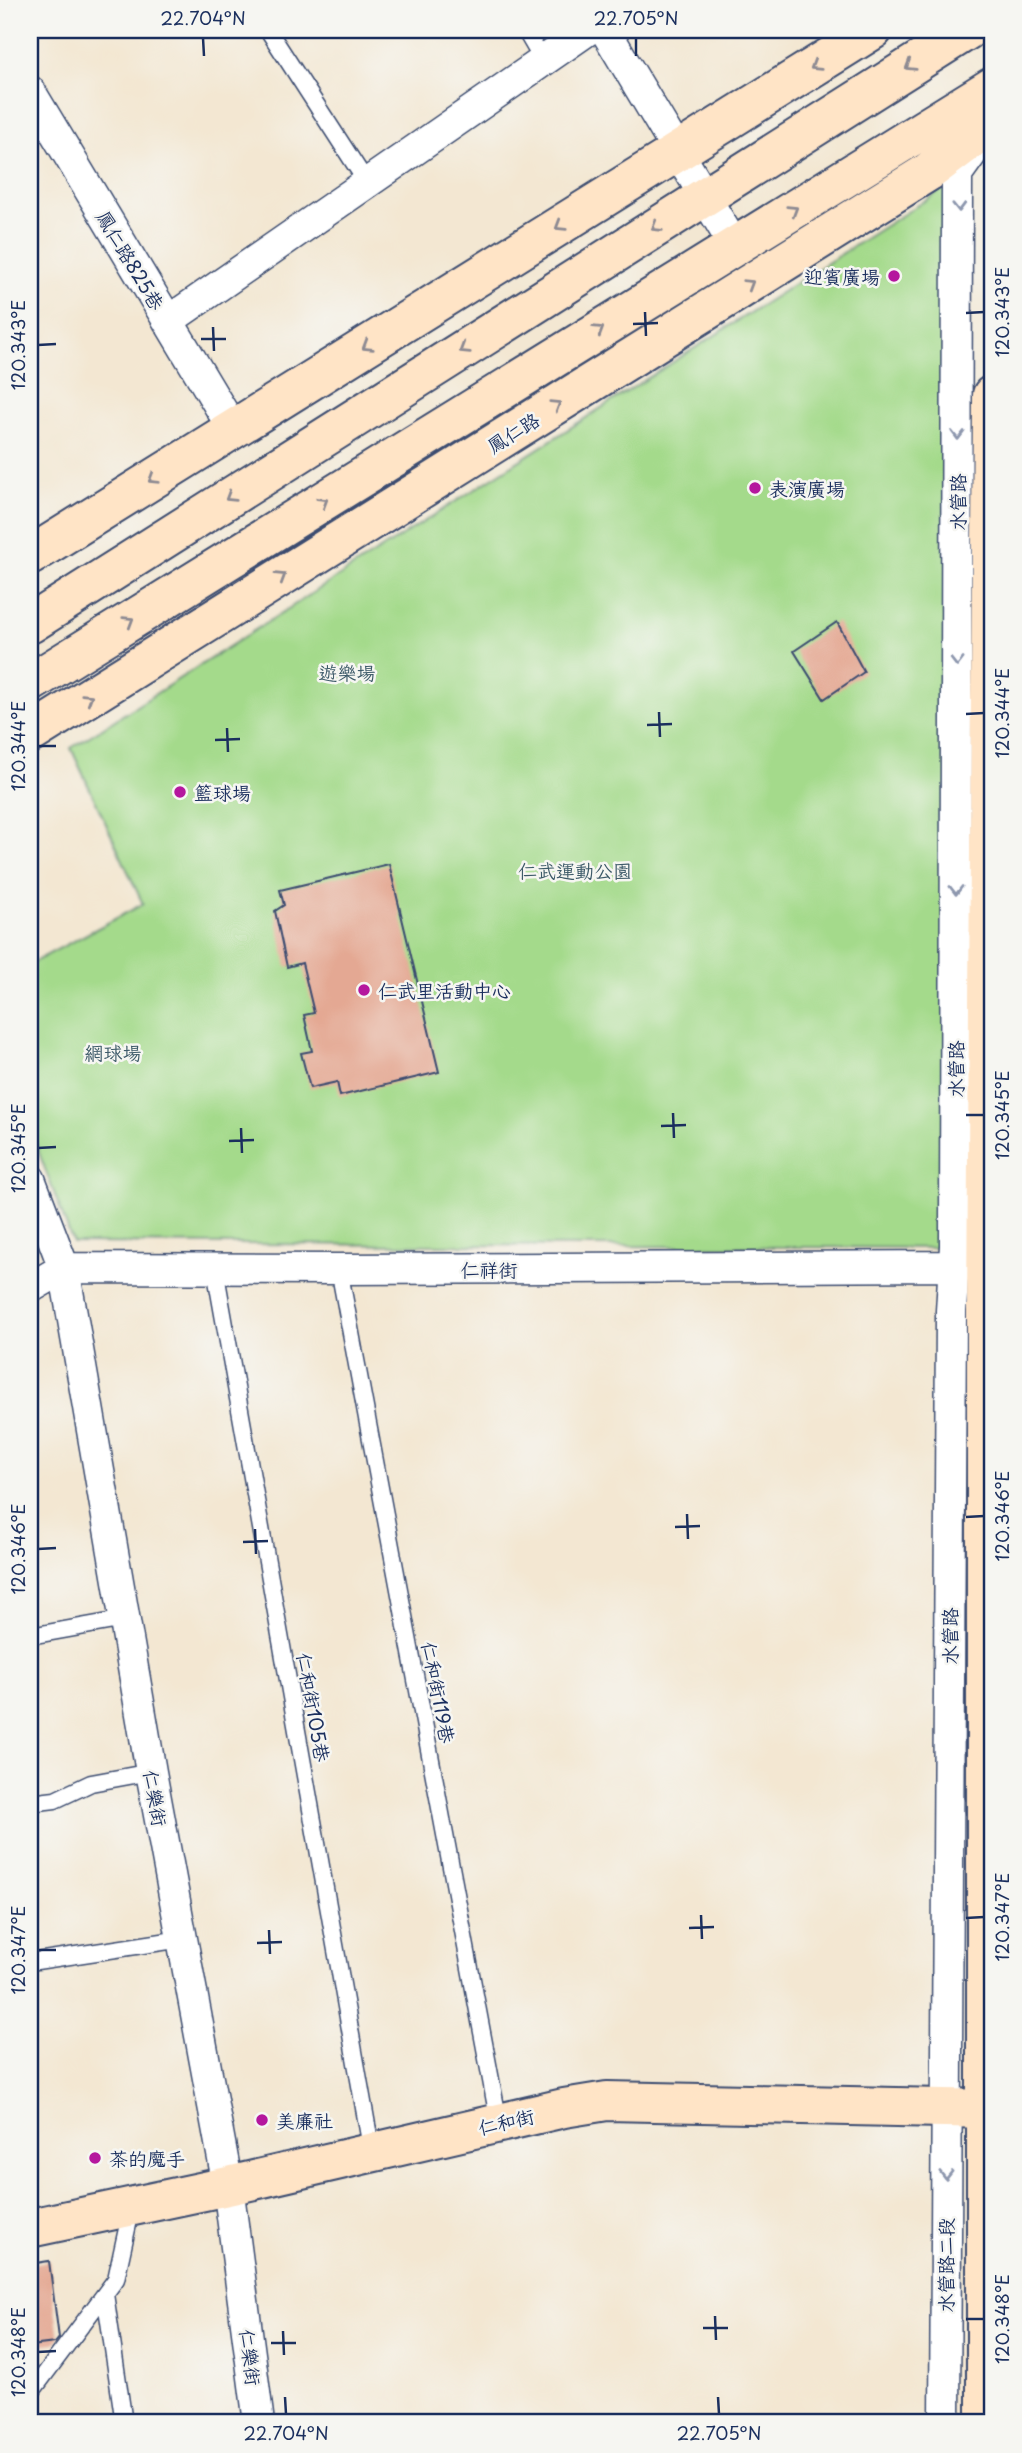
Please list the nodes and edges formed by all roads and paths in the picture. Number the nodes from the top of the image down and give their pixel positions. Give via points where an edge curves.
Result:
1 (268, 30) edge
2 (525, 30) edge
3 (588, 30) edge
4 (605, 30) edge
5 (873, 30) edge
6 (968, 30) edge
7 (543, 61) junction
8 (992, 87) edge
9 (30, 91) edge
10 (992, 125) edge
11 (678, 152) junction
12 (367, 183) junction
13 (705, 197) junction
14 (734, 247) junction
15 (168, 321) junction
16 (992, 395) edge
17 (233, 429) junction
18 (991, 506) edge
19 (30, 556) edge
20 (30, 624) edge
21 (30, 683) edge
22 (30, 734) edge
23 (30, 1179) edge
24 (977, 1267) edge
25 (64, 1268) junction
26 (215, 1269) junction
27 (339, 1269) junction
28 (30, 1287) edge
29 (125, 1619) junction
30 (30, 1636) edge
31 (151, 1772) junction
32 (30, 1803) edge
33 (182, 1939) junction
34 (30, 1962) edge
35 (946, 2107) junction
36 (990, 2109) edge
37 (499, 2123) junction
38 (372, 2152) junction
39 (228, 2186) junction
40 (132, 2206) junction
41 (30, 2228) edge
42 (105, 2294) junction
43 (30, 2394) edge
44 (124, 2423) edge
45 (259, 2423) edge
46 (945, 2423) edge
47 (986, 2423) edge

1 - 12 lane
2 - 7 lane
3 - 7 street
4 - 11 street
5 -> 11 main road
6 -> 13 main road
7 - 12 street
14 -> 8 main road
9 - 15 street, 鳳仁路825巷
22 -> 10 main road, 鳳仁路 via 917,179
10 -> 24 street, 水管路 via 957,174
11 - 13 street
11 -> 17 main road
12 - 15 street
13 - 14 street
13 -> 20 main road
21 -> 14 main road
15 - 17 street, 鳳仁路825巷
16 - 18 main road, 水管路
17 -> 19 main road
18 - 24 main road, 水管路
23 - 25 street, 仁樂街
24 - 27 street, 仁祥街
24 - 35 street, 水管路 via 951,1325
24 - 36 main road, 水管路
25 - 26 street, 仁祥街
25 - 28 street, 仁祥街
25 - 29 street, 仁樂街
26 - 27 street, 仁祥街
26 - 38 lane, 仁和街105巷
27 - 37 lane, 仁和街119巷
29 - 30 lane
29 - 31 street, 仁樂街
31 - 32 lane via 91,1783 55,1800
31 - 33 street, 仁樂街
33 - 34 lane
33 - 39 street, 仁樂街
35 - 36 main road, 仁和街
35 - 37 main road, 仁和街 via 607,2101
35 -> 46 street, 水管路二段
36 - 47 main road
37 - 38 main road, 仁和街
38 - 39 main road, 仁和街
39 - 40 main road, 仁和街
39 - 45 street, 仁樂街
40 - 41 main road, 仁和街
40 - 42 lane via 116,2279
42 - 43 lane
42 - 44 lane

